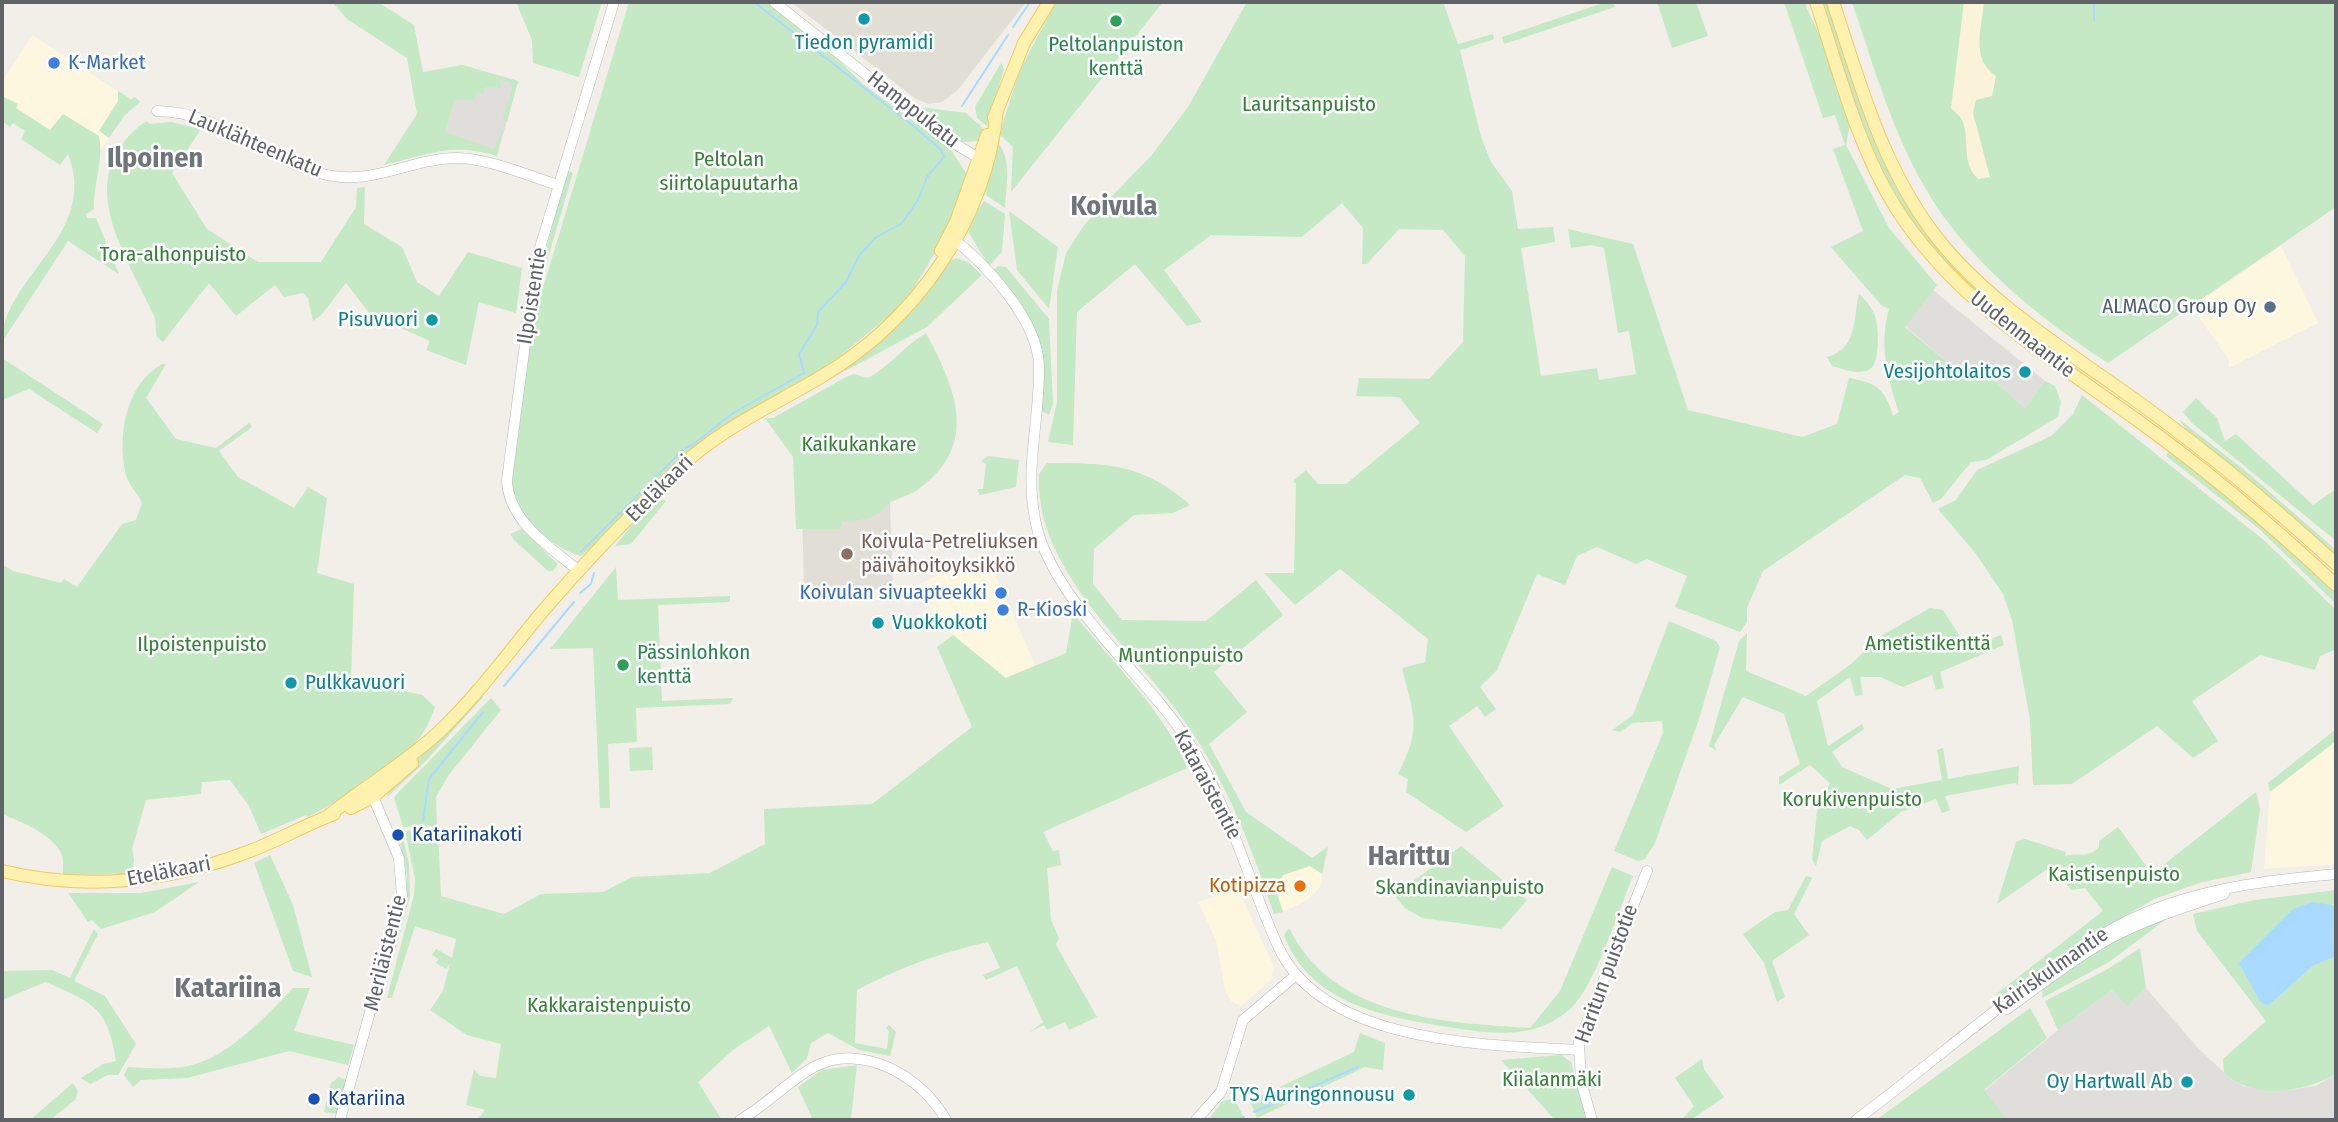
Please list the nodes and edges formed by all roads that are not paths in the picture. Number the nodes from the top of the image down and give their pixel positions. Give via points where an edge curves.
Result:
1 (614, 2) edge
2 (774, 2) edge
3 (1049, 2) edge
4 (1816, 2) edge
5 (1833, 2) edge
6 (157, 111) dead end
7 (983, 160) junction
8 (558, 185) junction
9 (953, 238) junction
10 (2336, 564) edge
11 (579, 571) junction
12 (2336, 585) edge
13 (372, 792) junction
14 (1647, 871) dead end
15 (2, 872) edge
16 (2336, 874) edge
17 (2336, 880) edge
18 (1296, 975) junction
19 (1578, 1050) junction
20 (1874, 1107) junction
21 (340, 1120) edge
22 (740, 1120) edge
23 (946, 1120) edge
24 (1196, 1120) edge
25 (1592, 1120) edge
26 (1856, 1120) edge

1 - 8 street, Ilpoistentie
2 - 7 street, Hamppukatu via 950,141
3 - 7 main road, Eteläkaari via 1024,43
4 - 12 main road, Uudenmaantie via 1859,133 1898,210 1951,278 1997,319 2214,479
5 - 10 main road, Uudenmaantie via 1880,140 1920,215 1947,250 2010,309 2262,497
6 - 8 street, Lauklähteenkatu via 196,117 276,156 331,176 377,176 458,158
7 - 9 main road, Eteläkaari via 974,209
8 - 11 street, Ilpoistentie via 536,261 507,486 518,515
9 - 11 main road, Eteläkaari via 935,273 846,360 689,459
9 - 18 street, Kataraistentie via 1019,310 1036,345 1039,367 1029,489 1040,537 1052,563 1081,608 1195,752 1238,841 1279,948
11 - 13 main road, Eteläkaari via 428,749
13 - 15 main road, Eteläkaari via 228,860 164,876 80,883
13 - 21 street, Meriläistentie via 399,858 402,897
14 - 19 street, Haritun puistotie
16 - 20 street, Kairiskulmantie via 2244,884 2197,894 2139,915 2072,953
17 - 20 street, Kairiskulmantie via 2235,892 2143,922 2075,960
18 - 19 street, Kataraistentie via 1346,1012 1396,1029 1521,1047
18 - 24 street via 1244,1020 1221,1091
19 - 25 street, Haritun puistotie
20 - 26 street, Kairiskulmantie
22 - 23 street via 816,1066 845,1061 891,1068 913,1080 937,1103

